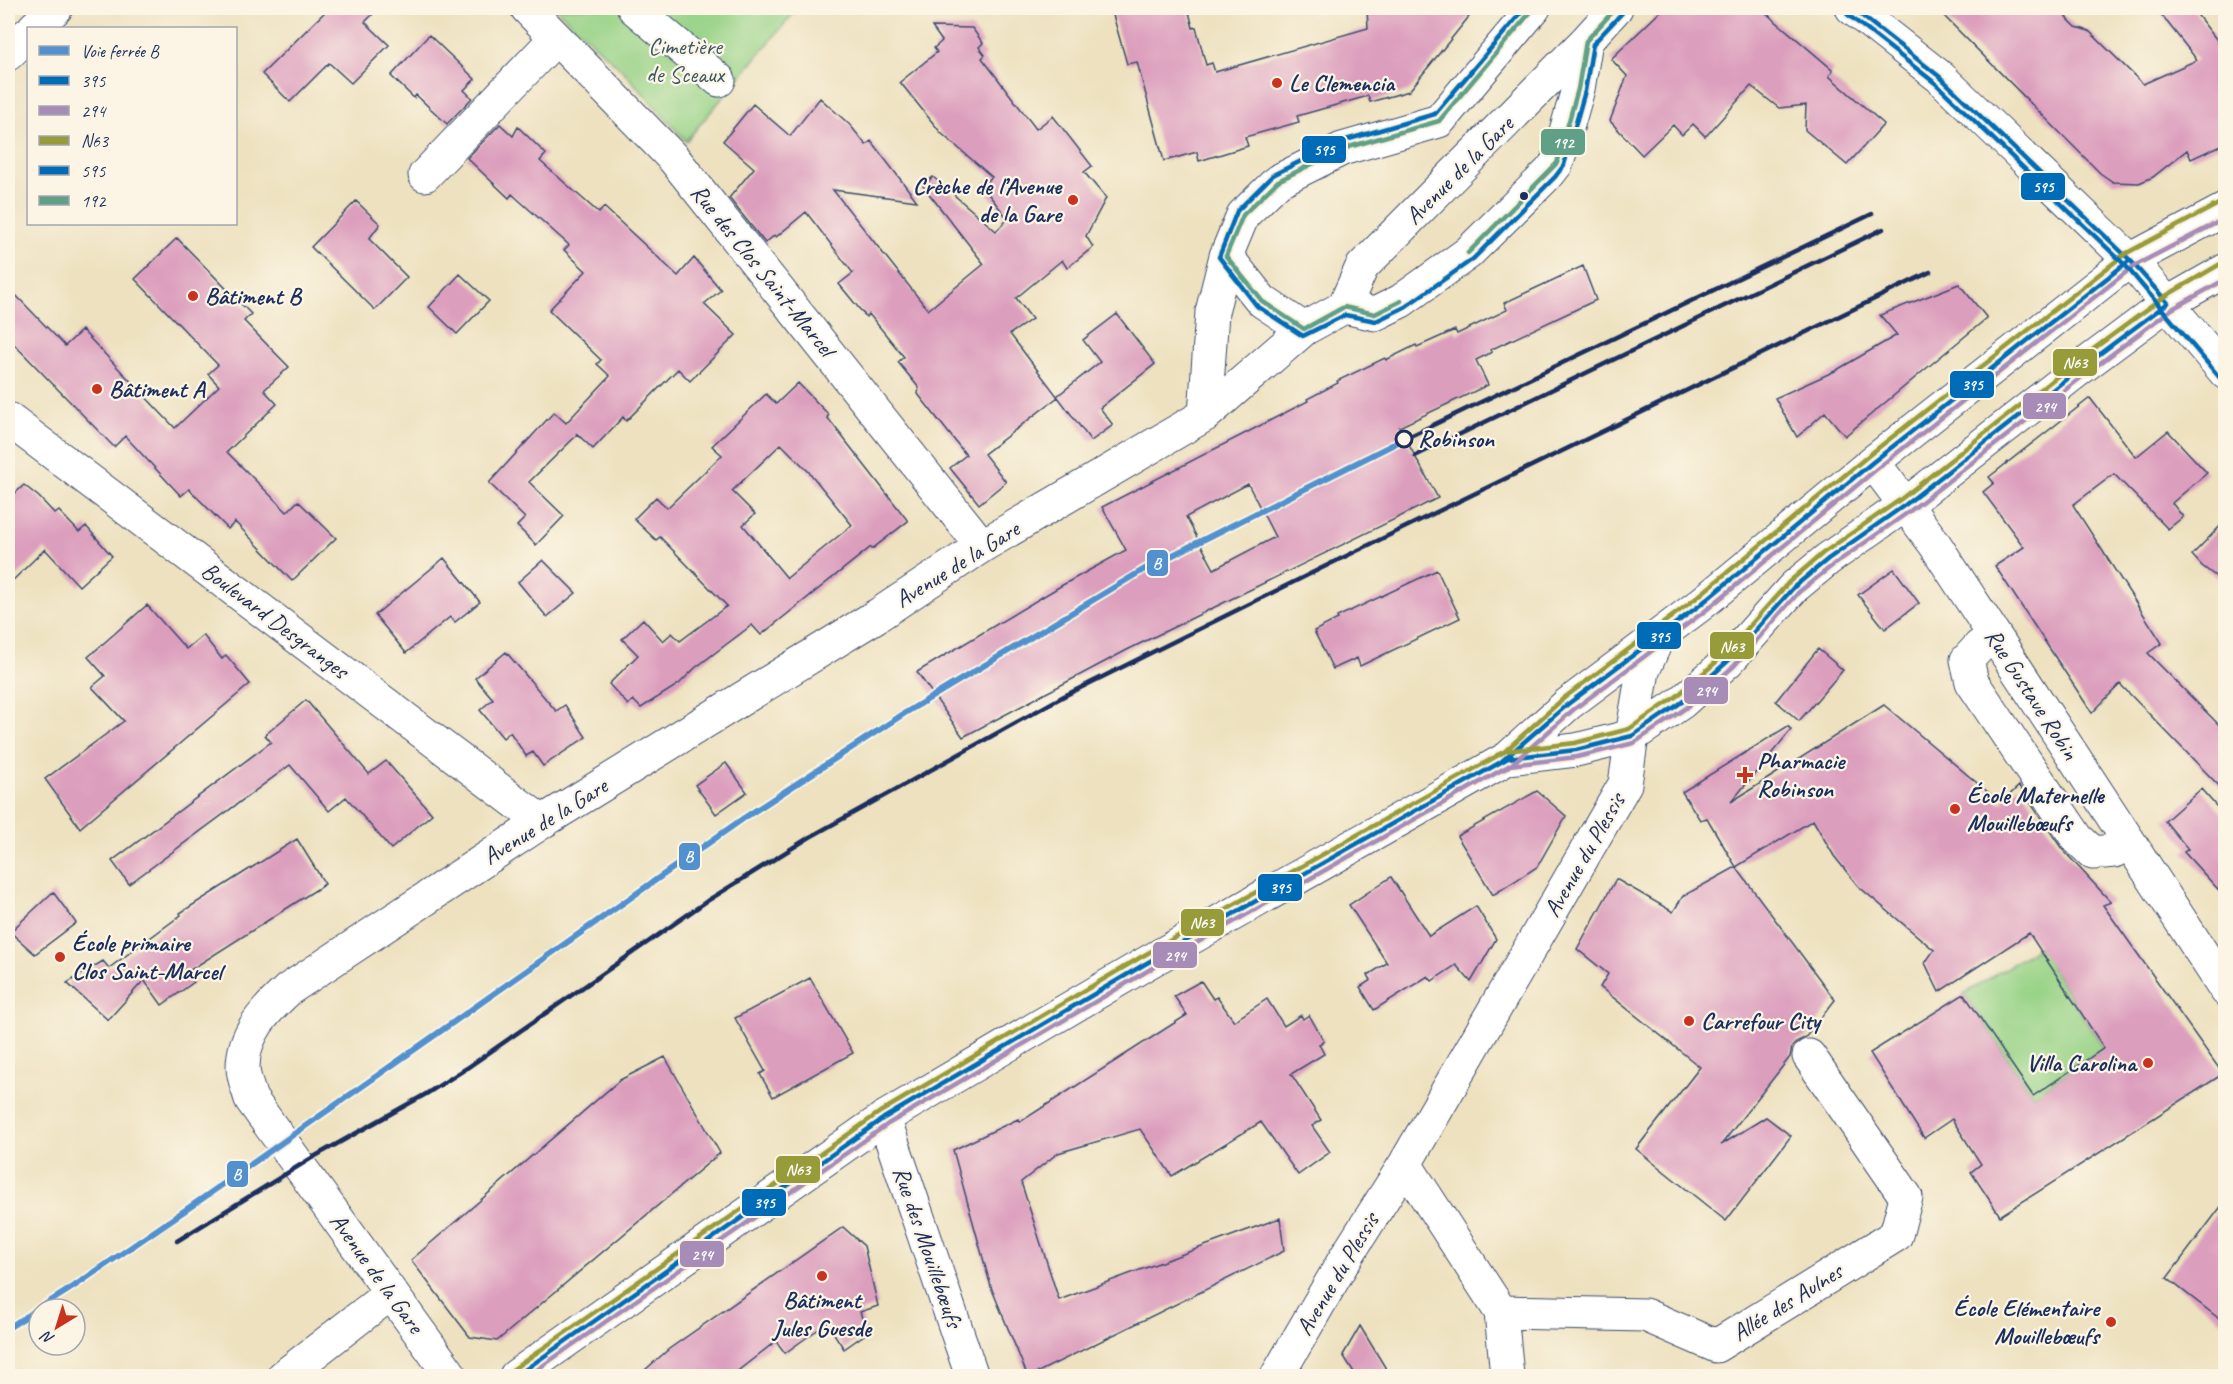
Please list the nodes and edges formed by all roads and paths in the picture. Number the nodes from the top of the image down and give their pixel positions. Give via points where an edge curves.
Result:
1 (56, 8) edge
2 (527, 8) edge
3 (1534, 8) edge
4 (1616, 8) edge
5 (1852, 8) edge
6 (642, 10) edge
7 (35, 27) edge
8 (27, 35) edge
9 (556, 38) junction
10 (1586, 41) junction
11 (8, 54) edge
12 (719, 80) dead end
13 (424, 175) dead end
14 (2226, 209) edge
15 (1226, 256) junction
16 (2130, 260) junction
17 (2226, 270) edge
18 (2168, 303) junction
19 (1344, 307) junction
20 (1304, 329) junction
21 (2226, 373) edge
22 (1205, 415) junction
23 (8, 419) edge
24 (1873, 462) junction
25 (1905, 505) junction
26 (982, 546) junction
27 (1994, 635) junction
28 (1658, 637) junction
29 (1632, 736) junction
30 (1508, 758) junction
31 (542, 822) junction
32 (2130, 843) junction
33 (2226, 990) edge
34 (1809, 1056) dead end
35 (884, 1118) junction
36 (1404, 1164) junction
37 (391, 1293) junction
38 (1501, 1312) junction
39 (284, 1377) edge
40 (451, 1377) edge
41 (516, 1377) edge
42 (972, 1377) edge
43 (1277, 1377) edge
44 (1507, 1377) edge

1 - 7 street
2 - 9 street, Rue des Clos Saint-Marcel
3 - 15 street, Avenue de la Gare via 1439,121 1342,149 1278,180 1243,215
4 - 10 street, Avenue de la Gare
5 - 16 street via 1940,77
6 - 12 street
8 - 11 street
9 - 13 street
9 - 26 street, Rue des Clos Saint-Marcel via 674,159
10 - 19 street, Avenue de la Gare via 1362,267
10 - 19 street via 1578,89 1557,163 1543,179 1468,253 1401,301 1375,314
14 - 16 street
15 - 20 street via 1262,301
15 - 22 street, Avenue de la Gare via 1212,312
16 - 18 street
16 - 24 street
17 - 18 street
18 - 21 street
18 - 25 street
19 - 20 street, Avenue de la Gare
20 - 22 street, Avenue de la Gare
22 - 26 street, Avenue de la Gare
23 - 31 street, Boulevard Desgranges
24 - 25 street, Rue Gustave Robin
24 - 28 street
25 - 27 street, Rue Gustave Robin
25 - 29 street via 1794,587 1728,661 1682,702
26 - 31 street, Avenue de la Gare via 878,615
27 - 32 street, Rue Gustave Robin
27 - 32 street via 1967,660 1972,682 2077,838 2093,853 2114,851
28 - 29 street, Avenue du Plessis via 1643,671
28 - 30 street via 1568,704
29 - 30 street via 1576,750
29 - 36 street, Avenue du Plessis via 1625,784
30 - 35 street
31 - 37 street, Avenue de la Gare via 289,989 264,1011 248,1039 243,1068 251,1099
32 - 33 street, Rue Gustave Robin
34 - 38 street, Allée des Aulnes via 1906,1197 1896,1235 1716,1346 1645,1316
35 - 41 street
35 - 42 street, Rue des Mouillebœufs
36 - 38 street
36 - 43 street, Avenue du Plessis
37 - 39 street
37 - 40 street, Avenue de la Gare
38 - 44 street

